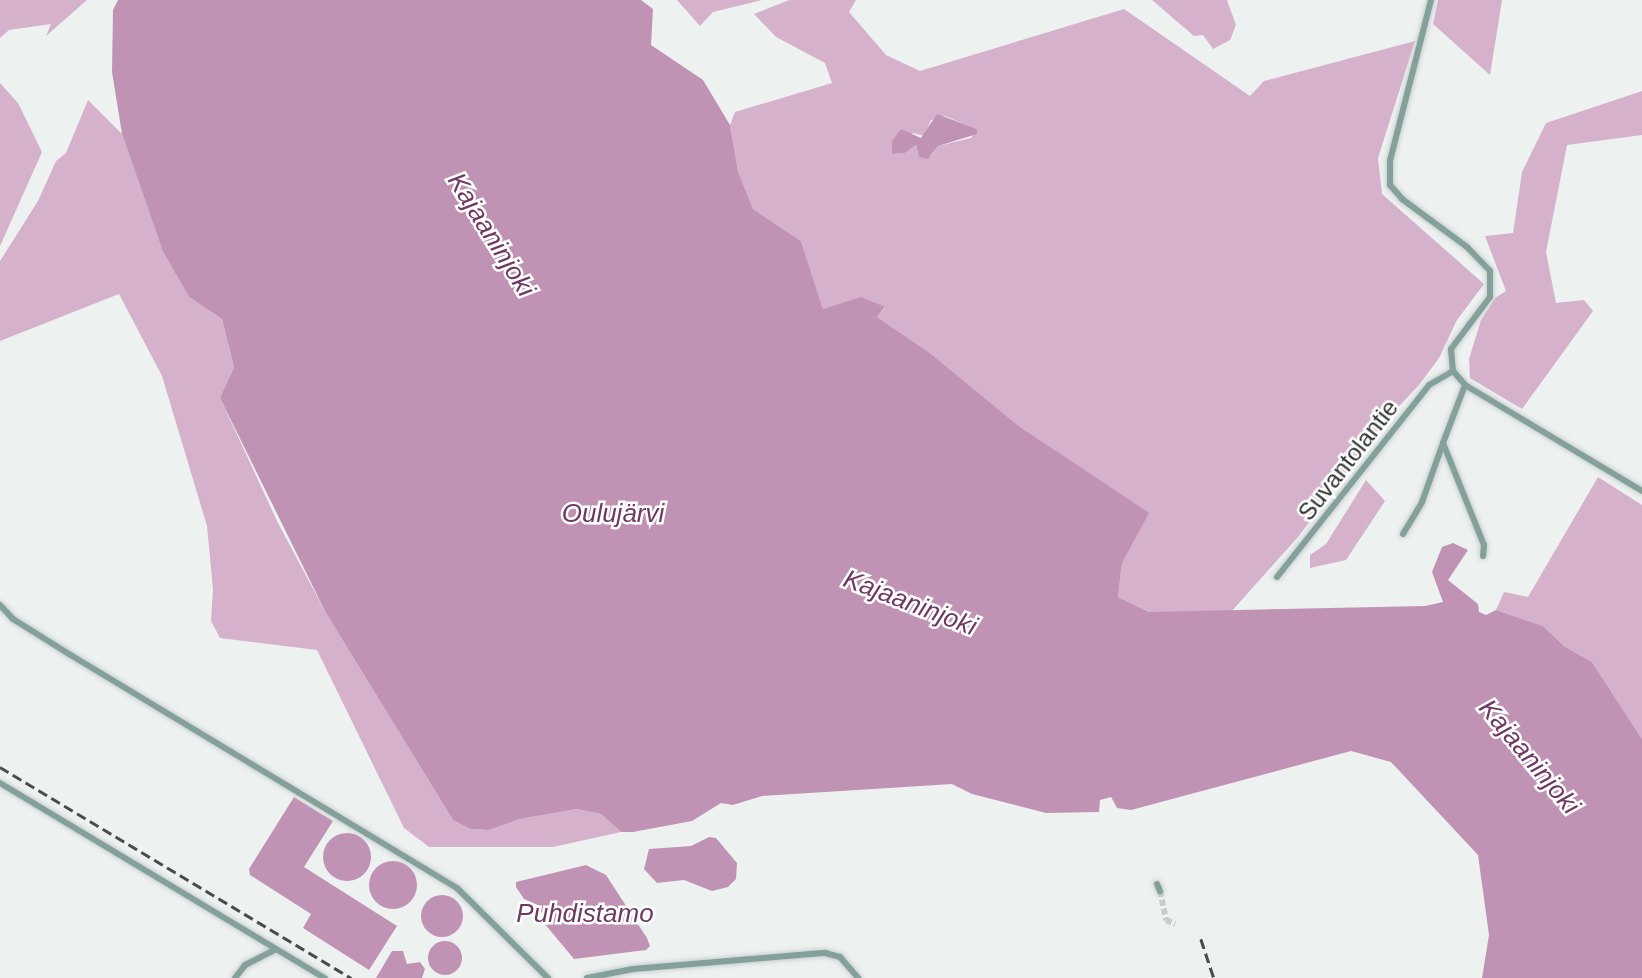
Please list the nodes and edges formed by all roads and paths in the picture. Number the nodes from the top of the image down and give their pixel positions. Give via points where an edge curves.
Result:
1 (1432, 0) edge
2 (1453, 371) junction
3 (1465, 385) junction
4 (1443, 443) junction
5 (1642, 491) edge
6 (1403, 534) dead end
7 (1483, 556) dead end
8 (1277, 577) dead end
9 (0, 605) edge
10 (0, 783) edge
11 (276, 949) junction
12 (235, 978) edge
13 (325, 978) edge
14 (548, 978) edge
15 (587, 978) edge
16 (858, 978) edge

1 - 2 street via 1390,161 1390,185 1402,200 1467,247 1490,271 1490,297 1451,349
2 - 3 street
2 - 8 street, Suvantolantie via 1429,385
3 - 4 street
3 - 5 street
4 - 6 street via 1422,502
4 - 7 street via 1484,545
9 - 14 street via 13,619 69,654 458,889
10 - 11 street
11 - 12 street via 245,965
11 - 13 street
15 - 16 street via 633,969 825,953 840,957

